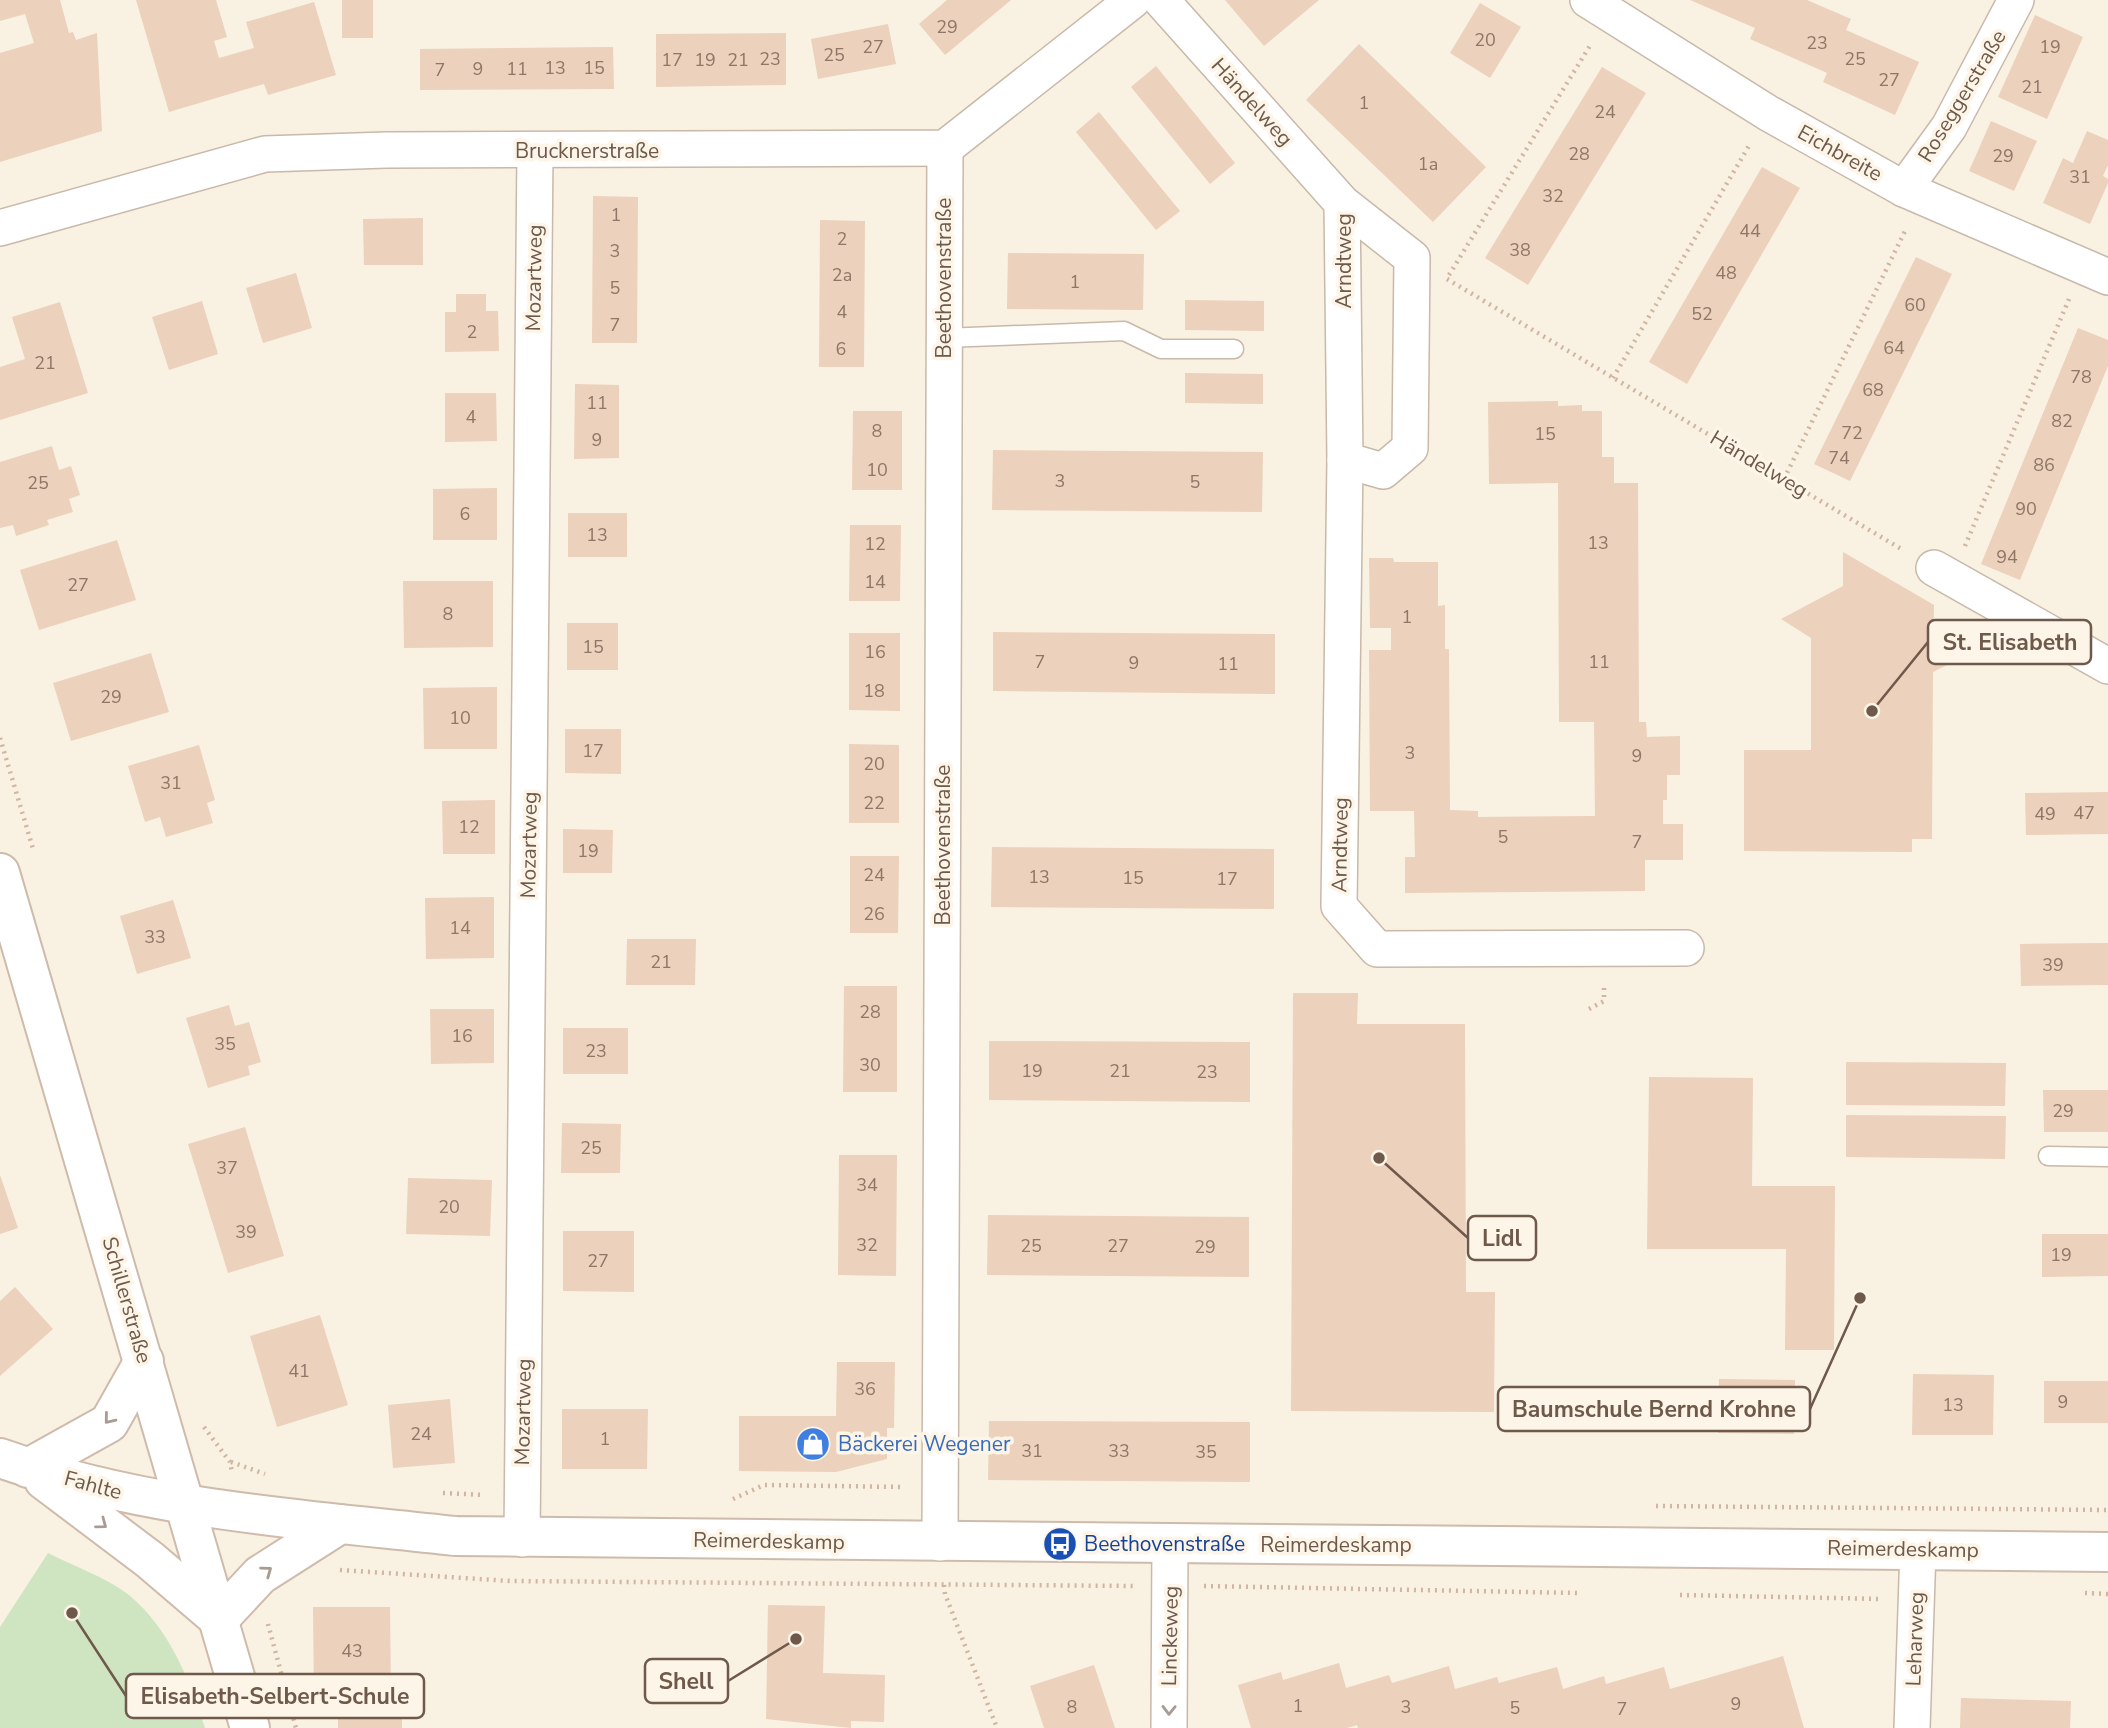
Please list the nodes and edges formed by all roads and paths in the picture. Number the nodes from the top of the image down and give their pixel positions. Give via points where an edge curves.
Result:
1 (1133, 0) edge
2 (1161, 0) edge
3 (2016, 0) edge
4 (1599, 7) edge
5 (1768, 113) junction
6 (944, 148) junction
7 (535, 151) junction
8 (1913, 193) junction
9 (1342, 203) junction
10 (0, 228) edge
11 (1412, 258) junction
12 (2095, 271) edge
13 (1447, 279) junction
14 (944, 338) junction
15 (1234, 349) dead end
16 (1613, 378) junction
17 (1345, 460) junction
18 (1784, 479) junction
19 (1943, 574) junction
20 (2108, 666) edge
21 (0, 873) edge
22 (1686, 948) dead end
23 (2048, 1156) dead end
24 (2108, 1157) edge
25 (144, 1361) junction
26 (230, 1462) dead end
27 (14, 1463) edge
28 (266, 1474) dead end
29 (941, 1488) junction
30 (440, 1493) dead end
31 (522, 1496) junction
32 (724, 1502) dead end
33 (187, 1506) junction
34 (1651, 1506) dead end
35 (2108, 1510) edge
36 (340, 1524) junction
37 (522, 1539) junction
38 (940, 1543) junction
39 (1170, 1544) junction
40 (1918, 1549) junction
41 (2108, 1552) edge
42 (335, 1570) dead end
43 (944, 1585) junction
44 (1171, 1586) junction
45 (1578, 1593) dead end
46 (219, 1619) junction
47 (267, 1621) dead end
48 (250, 1728) edge
49 (296, 1728) edge
50 (997, 1728) edge
51 (1169, 1728) edge
52 (1912, 1728) edge

1 - 6 street
2 - 9 street, Händelweg
3 - 8 street, Roseggerstraße
4 - 5 street, Eichbreite
4 - 13 path
5 - 8 street, Eichbreite
5 - 16 path
6 - 7 street, Brucknerstraße
6 - 14 street, Beethovenstraße
7 - 10 street, Brucknerstraße via 265,154
7 - 31 street, Mozartweg
8 - 12 street, Eichbreite
8 - 18 path
9 - 11 street, Arndtweg
9 - 17 street, Arndtweg
11 - 13 path, Händelweg
11 - 17 street via 1410,448 1383,471
12 - 19 path
13 - 16 path, Händelweg
14 - 15 lane via 1124,331 1161,349
14 - 29 street, Beethovenstraße
16 - 18 path, Händelweg
17 - 22 street, Arndtweg via 1339,906 1377,948
18 - 19 path, Händelweg
19 - 20 street
21 - 25 main road, Schillerstraße
23 - 24 lane
25 -> 27 main road via 110,1423
25 - 33 main road, Schillerstraße
26 - 28 path
27 - 33 main road, Fahlte
27 -> 46 main road via 150,1560
29 - 32 path via 764,1485
29 - 38 street, Beethovenstraße
30 - 31 path
31 - 37 street, Mozartweg
33 - 36 main road, Reimerdeskamp
33 - 46 main road, Schillerstraße
34 - 35 path
36 - 37 main road, Reimerdeskamp
46 -> 36 main road via 260,1575
37 - 38 main road, Reimerdeskamp
38 - 39 main road, Reimerdeskamp
39 - 40 main road, Reimerdeskamp
39 - 44 street, Linckeweg
40 - 41 main road, Reimerdeskamp
40 - 52 street, Leharweg
42 - 43 path via 510,1581
43 - 44 path
43 - 50 path
44 - 45 path
44 -> 51 street, Linckeweg
46 - 48 main road, Schillerstraße
47 - 49 path

